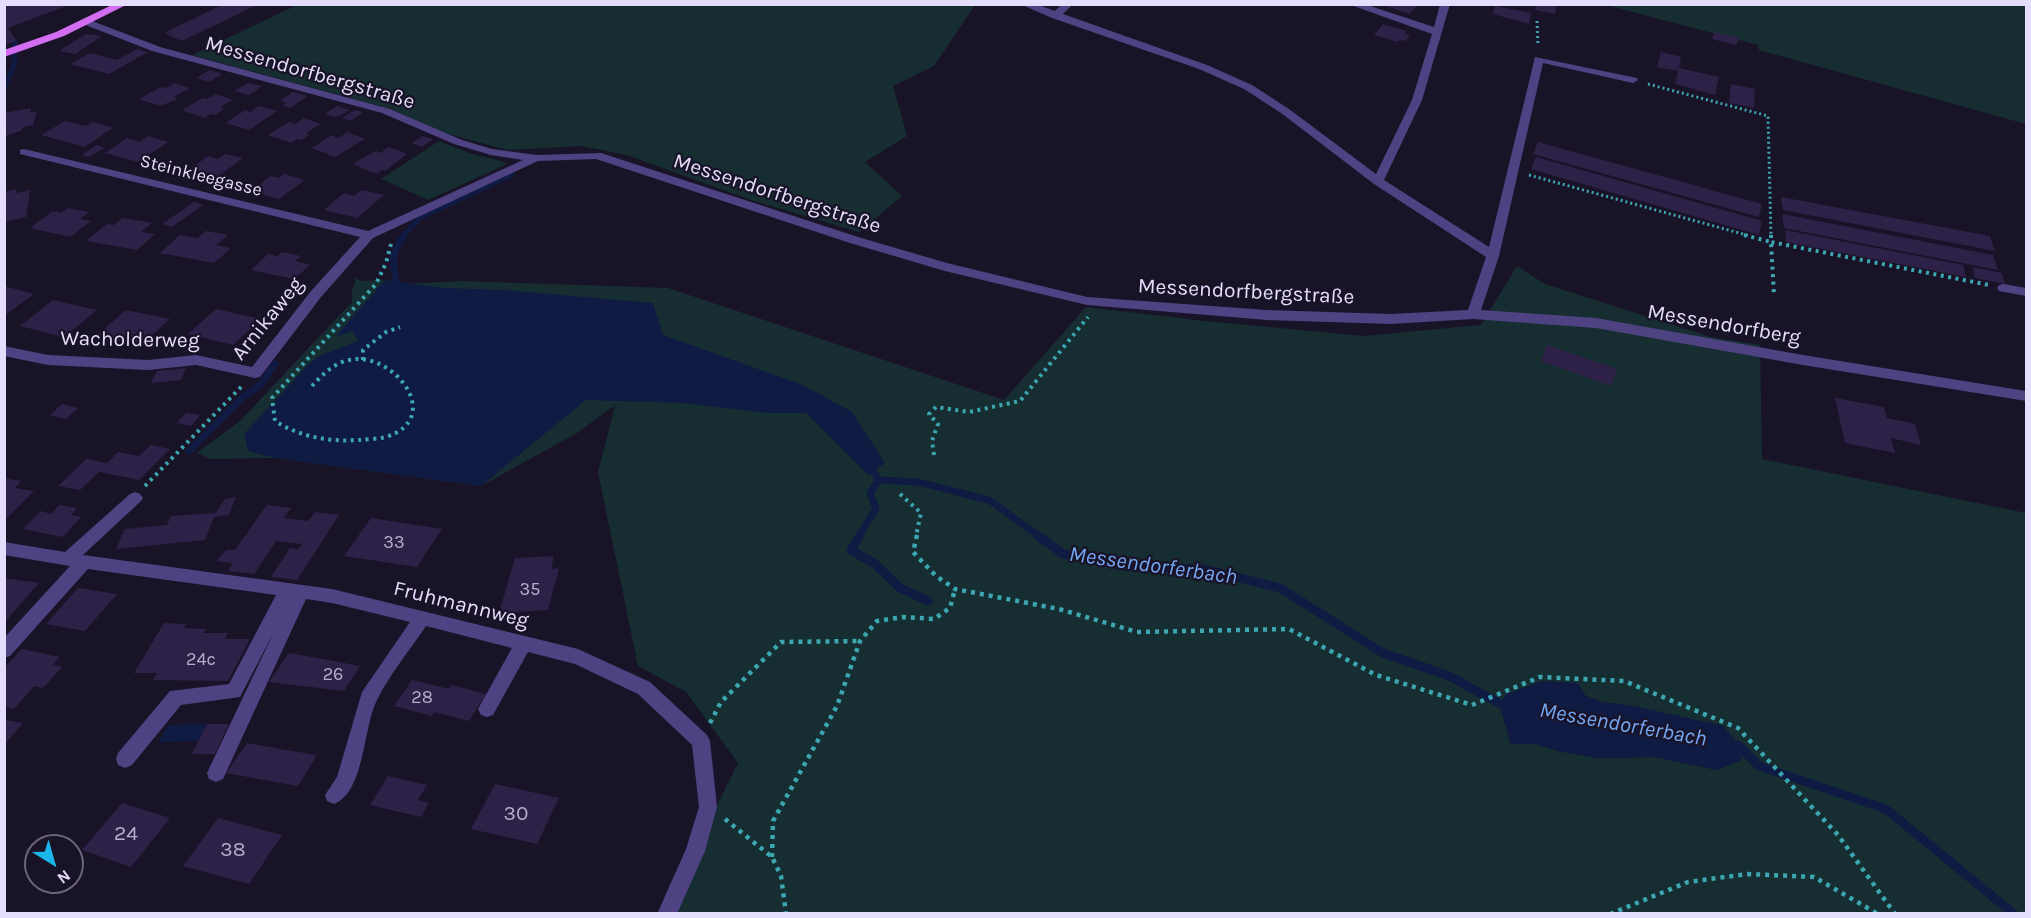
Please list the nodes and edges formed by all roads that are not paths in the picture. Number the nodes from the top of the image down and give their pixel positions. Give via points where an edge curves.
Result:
1 (123, 4) edge
2 (1025, 4) edge
3 (1068, 4) edge
4 (1353, 4) edge
5 (1445, 4) edge
6 (1056, 16) junction
7 (87, 22) junction
8 (1438, 32) junction
9 (7, 53) edge
10 (1633, 80) road end
11 (24, 152) dead end
12 (537, 158) junction
13 (1378, 181) junction
14 (369, 236) junction
15 (1493, 256) junction
16 (2004, 288) road end
17 (2026, 292) edge
18 (1473, 314) junction
19 (4, 351) edge
20 (255, 373) joint
21 (2026, 396) edge
22 (135, 498) road end
23 (4, 548) edge
24 (76, 560) junction
25 (294, 591) junction
26 (422, 618) junction
27 (524, 644) junction
28 (4, 651) edge
29 (487, 709) dead end
30 (125, 759) dead end
31 (216, 773) dead end
32 (334, 795) dead end
33 (667, 914) edge

1 - 7 main road
2 - 6 street
3 - 6 street
4 - 8 street
5 - 8 street
6 - 13 street via 1203,67 1248,87
7 - 9 main road
7 - 12 street, Messendorfbergstraße via 156,49 386,111 490,152
8 - 13 street via 1417,100
10 - 15 street via 1539,59
11 - 14 street, Steinkleegasse
12 - 14 street, Arnikaweg
12 - 18 street, Messendorfbergstraße via 597,155 945,267 1087,302 1380,319
13 - 15 street
14 - 20 street, Arnikaweg via 316,294
15 - 18 street
16 - 17 street
18 - 21 street, Messendorfberg via 1596,323
19 - 20 street, Wacholderweg via 48,360 148,365 196,360
22 - 24 street
23 - 24 street, Fruhmannweg
24 - 25 street, Fruhmannweg
24 - 28 street
25 - 26 street, Fruhmannweg
25 - 30 street via 234,691 176,697
25 - 31 street
26 - 27 street, Fruhmannweg
26 - 32 street via 368,698 345,781
27 - 29 street
27 - 33 street, Fruhmannweg via 578,657 644,687 701,741 708,807 695,851

